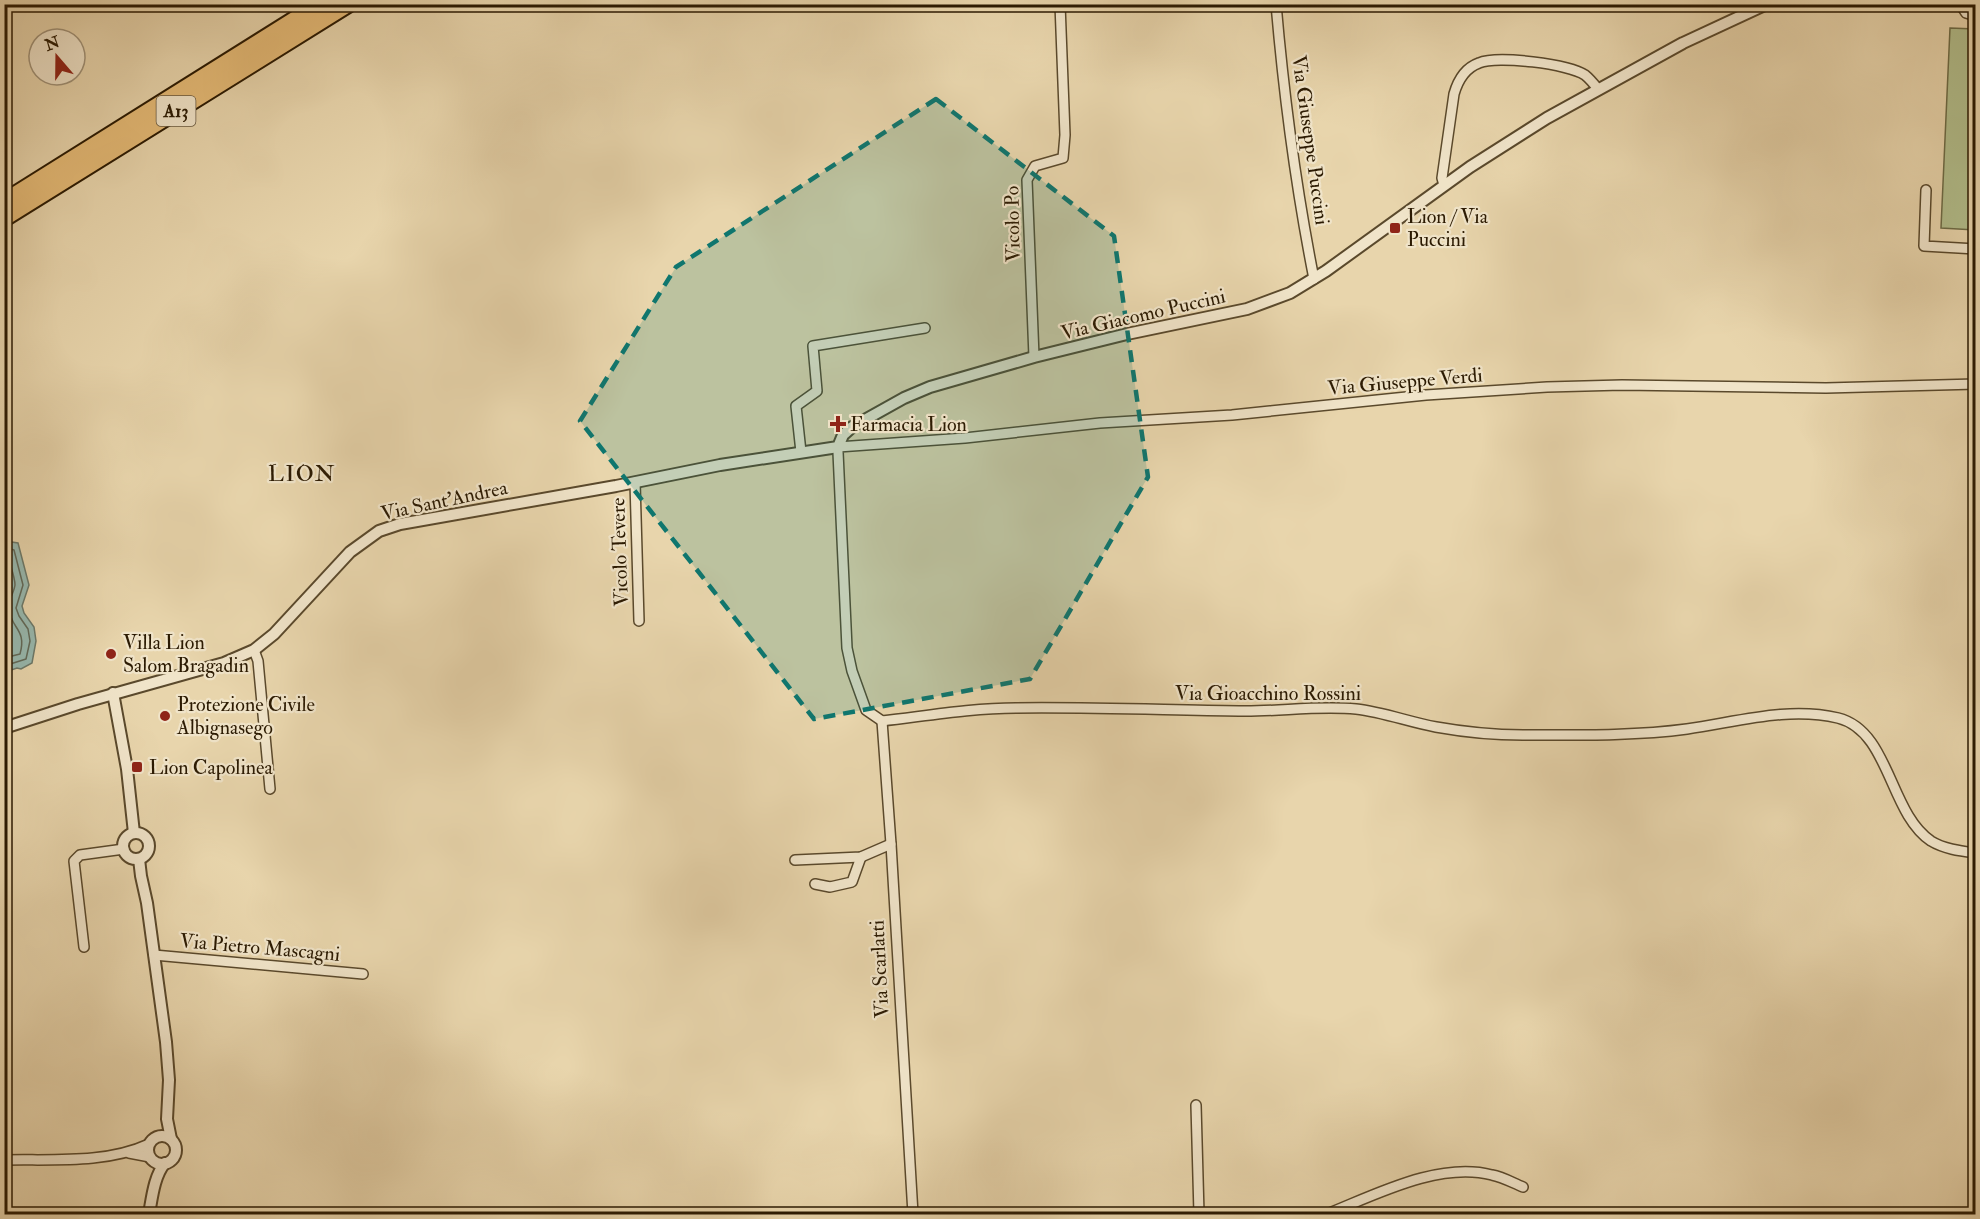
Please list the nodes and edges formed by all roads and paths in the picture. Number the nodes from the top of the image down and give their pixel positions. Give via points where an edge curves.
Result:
1 (320, 4) edge
2 (348, 4) edge
3 (1060, 4) edge
4 (1276, 4) edge
5 (1767, 4) edge
6 (1960, 4) edge
7 (1976, 16) edge
8 (1598, 89) junction
9 (1444, 185) junction
10 (1926, 190) dead end
11 (4, 202) edge
12 (4, 218) edge
13 (1976, 249) edge
14 (1314, 279) junction
15 (925, 328) dead end
16 (1034, 357) junction
17 (1976, 384) edge
18 (838, 447) junction
19 (801, 452) junction
20 (635, 482) junction
21 (639, 621) dead end
22 (254, 650) junction
23 (113, 693) junction
24 (882, 721) junction
25 (4, 728) edge
26 (270, 789) dead end
27 (134, 833) junction
28 (891, 844) junction
29 (124, 849) junction
30 (1976, 853) edge
31 (861, 857) junction
32 (139, 859) junction
33 (795, 861) dead end
34 (814, 884) dead end
35 (84, 947) dead end
36 (154, 955) junction
37 (363, 974) dead end
38 (1196, 1105) dead end
39 (167, 1119) junction
40 (171, 1139) junction
41 (152, 1141) junction
42 (127, 1153) junction
43 (151, 1159) junction
44 (4, 1160) edge
45 (165, 1163) junction
46 (156, 1180) junction
47 (1522, 1187) dead end
48 (149, 1215) edge
49 (913, 1215) edge
50 (1199, 1215) edge
51 (1327, 1215) edge

1 - 11 highway, A13
2 - 12 highway, A13
3 - 16 street, Vicolo Po via 1063,158 1035,166 1027,180
4 - 14 street, Via Giuseppe Puccini via 1298,189
5 - 8 street, Via Giacomo Puccini
6 - 7 street via 1966,13
8 - 9 street, Via Giacomo Puccini
8 - 9 street via 1585,75 1558,65 1497,60 1474,65 1457,82
9 - 14 street, Via Giacomo Puccini
10 - 13 street via 1924,246
14 - 16 street, Via Giacomo Puccini via 1290,294 1247,309
15 - 19 street via 813,346 817,391 796,406
16 - 18 street, Via Giacomo Puccini via 904,398 852,428 843,435
17 - 18 street, Via Giuseppe Verdi via 1547,387
18 - 19 street, Via Sant'Andrea
18 - 24 street via 847,648 867,710
19 - 20 street, Via Sant'Andrea
20 - 21 street, Vicolo Tevere
20 - 22 street, Via Sant'Andrea via 379,531 350,552 274,634
22 - 23 street, Via Sant'Andrea via 224,663
22 - 26 street
23 - 25 street, Via Sant'Andrea
23 - 27 street
24 - 28 street, Via Scarlatti
24 - 30 street, Via Gioacchino Rossini via 1014,708 1254,712 1317,708 1362,710 1435,727 1510,735 1581,735 1685,729 1757,717 1815,714 1841,719 1863,731 1912,823 1931,841
27 - 29 street via 125,841
27 - 32 street via 145,837 149,844 148,851
28 - 31 street
28 - 49 street, Via Scarlatti
29 - 32 street via 128,856
29 - 35 street via 80,855 74,861
31 - 33 street
31 - 34 street via 852,882 830,887
32 - 36 street, Via Pietro Mascagni
36 - 37 street, Via Pietro Mascagni
36 - 39 street, Via Pietro Mascagni via 166,1042
38 - 50 street
39 - 40 street, Via Pietro Mascagni
39 - 41 street, Via Pietro Mascagni
40 - 41 street via 165,1136
40 - 45 street via 176,1153
41 - 42 street
41 - 43 street via 148,1150
42 - 43 street
42 - 44 street
43 - 45 street
43 - 46 street
45 - 46 street
46 - 48 street
47 - 51 street via 1481,1173 1432,1175

